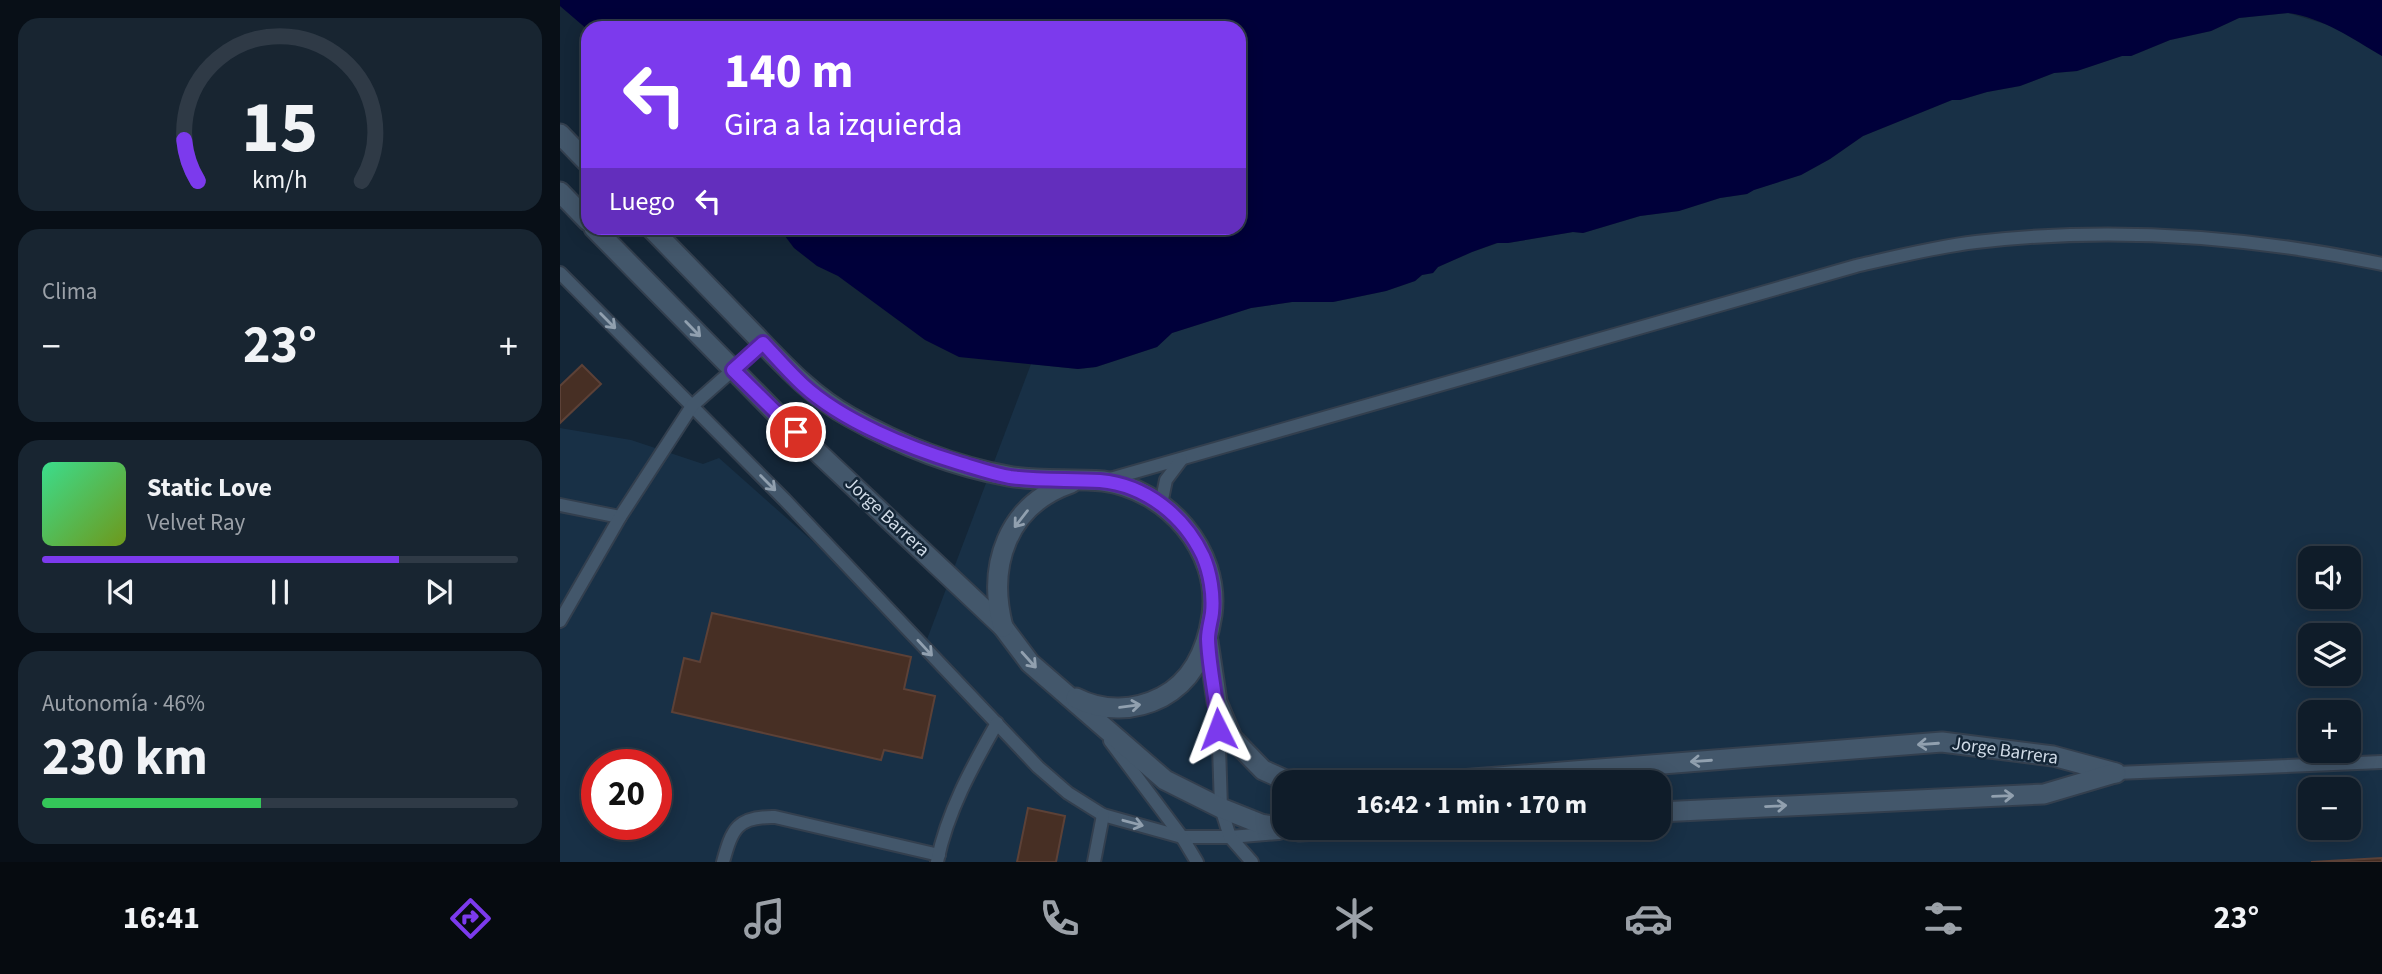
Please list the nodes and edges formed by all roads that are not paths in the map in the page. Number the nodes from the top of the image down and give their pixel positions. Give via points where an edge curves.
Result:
1 (560, 134) edge
2 (581, 156) edge
3 (560, 192) edge
4 (581, 214) edge
5 (601, 235) edge
6 (658, 235) edge
7 (2382, 264) edge
8 (560, 273) edge
9 (763, 343) junction
10 (733, 370) junction
11 (692, 406) junction
12 (1181, 460) junction
13 (1076, 481) junction
14 (1102, 481) junction
15 (1161, 504) junction
16 (560, 505) edge
17 (620, 517) junction
18 (560, 621) edge
19 (1003, 627) junction
20 (1208, 638) junction
21 (1065, 693) junction
22 (1217, 702) junction
23 (1093, 718) junction
24 (997, 723) junction
25 (2382, 762) edge
26 (1586, 770) edge
27 (2116, 773) junction
28 (1272, 774) edge
29 (1221, 808) junction
30 (1671, 811) edge
31 (1103, 815) junction
32 (1272, 826) edge
33 (1272, 833) edge
34 (1182, 837) junction
35 (1230, 837) junction
36 (938, 858) edge
37 (723, 862) edge
38 (1094, 862) edge
39 (1197, 862) edge
40 (1252, 862) edge

1 - 2 street
3 - 4 street
5 -> 10 street, Jorge Barrera
6 - 9 street, Jorge Barrera
7 - 12 lane via 2282,246 2162,234 2058,235 1961,244 1856,266
8 -> 11 lane
9 - 10 lane
9 - 13 street, Jorge Barrera via 805,387 847,416 898,442 1009,477
10 - 11 lane
10 - 19 street, Jorge Barrera
11 - 17 lane
11 -> 24 lane
12 - 14 lane
12 - 15 lane via 1166,480
13 - 14 street, Jorge Barrera
13 -> 19 street, Jorge Barrera via 1055,488 1036,502 1008,537 996,582
14 - 15 street, Jorge Barrera via 1129,487
15 - 20 street, Jorge Barrera via 1192,535 1204,559 1212,598
16 - 17 lane
17 - 18 lane
19 -> 21 street, Jorge Barrera via 1030,663
21 -> 20 street, Jorge Barrera via 1107,708 1151,703 1188,677
20 - 22 street, Jorge Barrera
21 - 23 street, Jorge Barrera
22 - 28 street, Jorge Barrera via 1233,738
22 - 29 lane
23 - 29 street, Jorge Barrera via 1165,780
23 - 34 lane
24 - 31 lane via 1038,767
24 - 36 lane via 962,787
25 - 27 lane
27 -> 26 street, Jorge Barrera via 2053,756 1942,742
30 -> 27 street, Jorge Barrera via 2044,794
29 - 32 street, Jorge Barrera
29 - 35 lane
31 -> 34 lane
31 - 38 lane
33 - 35 lane
34 - 35 lane
34 - 39 lane
35 - 40 lane
36 - 37 lane via 762,817 731,834

